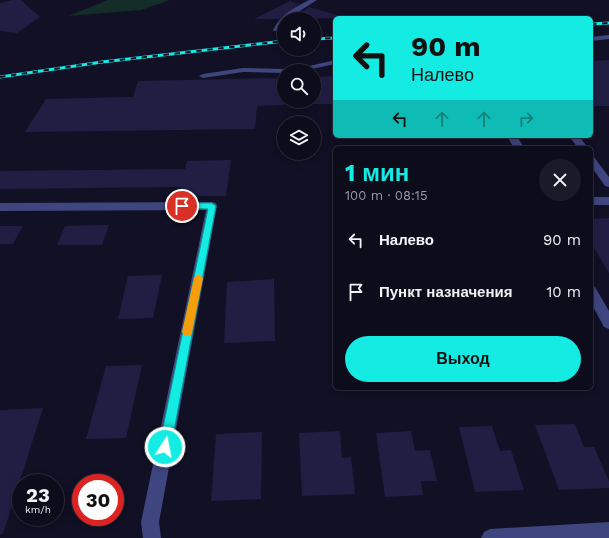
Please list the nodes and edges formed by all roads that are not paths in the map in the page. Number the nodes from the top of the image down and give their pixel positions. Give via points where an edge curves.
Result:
1 (314, 0) edge
2 (276, 30) dead end
3 (609, 38) edge
4 (593, 39) edge
5 (333, 62) edge
6 (321, 65) edge
7 (277, 72) edge
8 (204, 76) dead end
9 (593, 162) edge
10 (609, 184) edge
11 (593, 201) edge
12 (609, 201) edge
13 (0, 207) edge
14 (593, 295) edge
15 (609, 323) edge
16 (609, 531) edge
17 (529, 537) edge
18 (152, 538) edge
19 (490, 538) edge

1 - 2 street via 288,14 279,22
3 - 4 street
5 - 6 street
7 - 8 street via 243,70
9 - 10 street
11 - 12 street
13 - 18 street via 212,206 150,522
14 - 15 street
16 - 17 street
17 - 19 street

